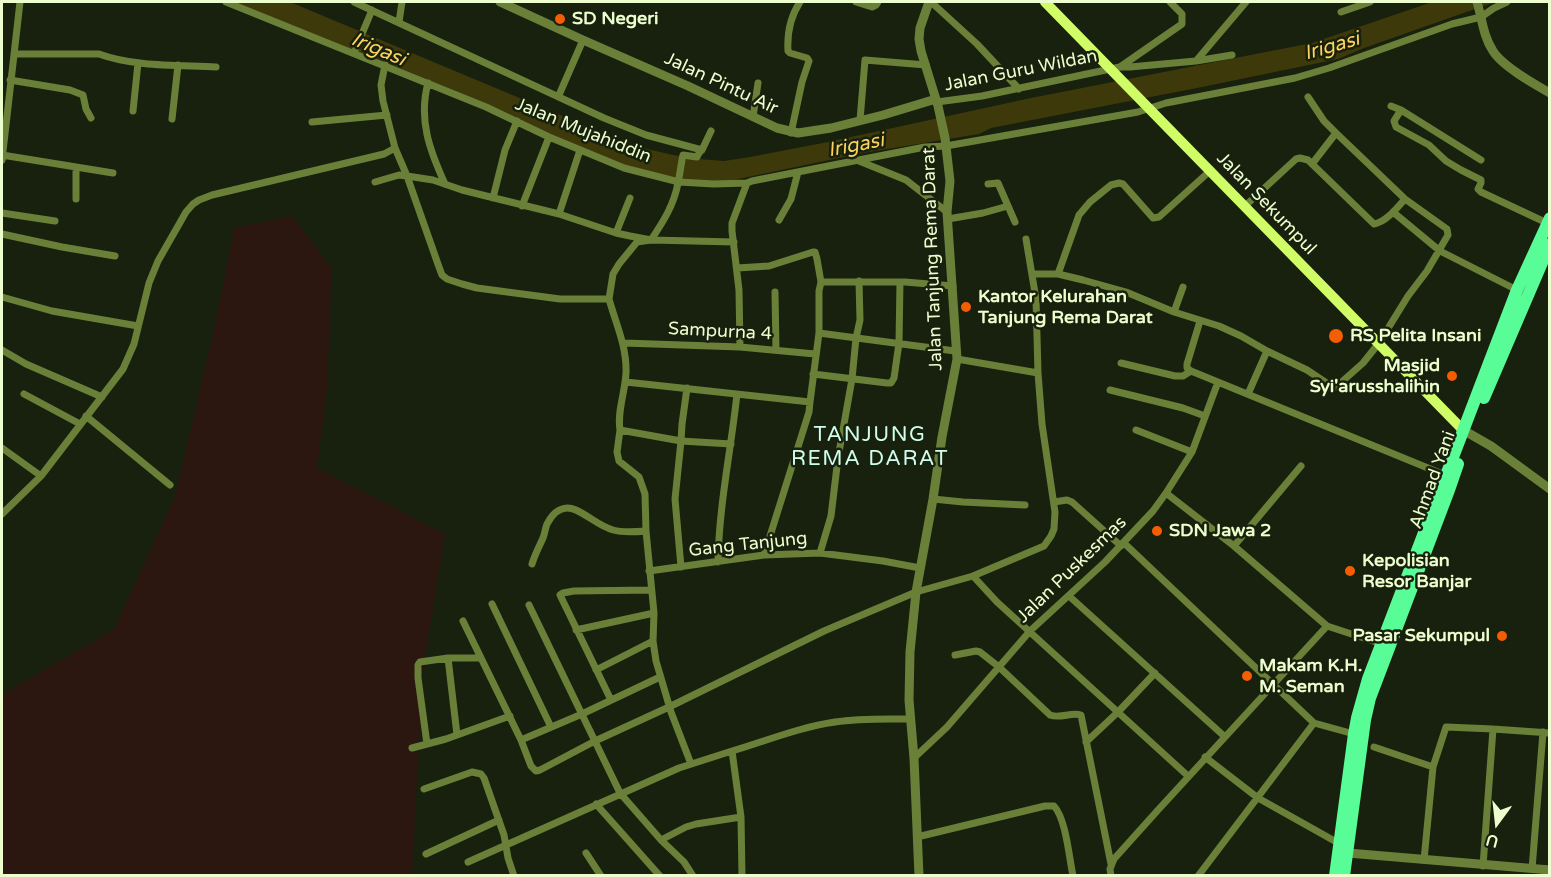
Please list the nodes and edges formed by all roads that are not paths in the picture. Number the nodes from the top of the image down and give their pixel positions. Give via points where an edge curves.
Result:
1 (20, 2) edge
2 (226, 2) edge
3 (354, 2) edge
4 (402, 2) edge
5 (502, 2) edge
6 (800, 2) edge
7 (856, 2) edge
8 (878, 2) edge
9 (930, 2) edge
10 (1045, 2) edge
11 (1170, 2) edge
12 (1246, 2) edge
13 (1370, 2) edge
14 (1508, 2) edge
15 (1479, 9) edge
16 (372, 10) junction
17 (1341, 12) dead end
18 (399, 22) junction
19 (583, 40) junction
20 (355, 51) junction
21 (14, 54) junction
22 (1232, 55) dead end
23 (1196, 61) junction
24 (138, 63) junction
25 (178, 65) junction
26 (385, 65) junction
27 (926, 65) junction
28 (216, 67) dead end
29 (1117, 71) junction
30 (428, 83) junction
31 (758, 83) dead end
32 (7, 85) edge
33 (1019, 89) junction
34 (1550, 93) edge
35 (559, 95) junction
36 (1308, 97) dead end
37 (937, 102) junction
38 (1147, 105) junction
39 (1390, 106) dead end
40 (1401, 110) junction
41 (133, 111) dead end
42 (387, 115) junction
43 (753, 117) junction
44 (91, 118) dead end
45 (172, 119) dead end
46 (860, 120) junction
47 (517, 121) junction
48 (312, 122) dead end
49 (711, 131) dead end
50 (791, 133) junction
51 (1336, 133) junction
52 (549, 137) junction
53 (3, 141) edge
54 (946, 142) junction
55 (395, 148) junction
56 (580, 150) junction
57 (702, 150) junction
58 (2, 155) edge
59 (2, 160) edge
60 (857, 160) junction
61 (1481, 160) dead end
62 (1312, 164) junction
63 (76, 167) junction
64 (1211, 170) junction
65 (798, 172) junction
66 (112, 173) dead end
67 (407, 176) junction
68 (679, 179) junction
69 (375, 182) dead end
70 (747, 183) junction
71 (445, 184) junction
72 (988, 184) dead end
73 (493, 198) junction
74 (630, 198) dead end
75 (76, 199) dead end
76 (1405, 199) junction
77 (522, 206) junction
78 (1008, 206) junction
79 (1245, 206) junction
80 (1393, 212) junction
81 (2, 213) edge
82 (559, 214) junction
83 (947, 215) junction
84 (779, 220) dead end
85 (1548, 220) edge
86 (55, 221) dead end
87 (1015, 222) dead end
88 (616, 233) junction
89 (2, 234) edge
90 (1026, 239) dead end
91 (651, 240) junction
92 (734, 242) junction
93 (1550, 244) edge
94 (1440, 251) junction
95 (115, 256) dead end
96 (737, 268) junction
97 (1032, 274) junction
98 (1058, 274) junction
99 (859, 281) junction
100 (820, 282) junction
101 (900, 282) junction
102 (953, 286) junction
103 (1183, 288) dead end
104 (1517, 290) junction
105 (775, 292) dead end
106 (2, 297) edge
107 (609, 299) junction
108 (1174, 312) junction
109 (1200, 321) junction
110 (138, 326) junction
111 (819, 333) junction
112 (856, 338) junction
113 (624, 343) junction
114 (899, 343) junction
115 (1379, 343) junction
116 (740, 347) junction
117 (2, 350) edge
118 (776, 350) junction
119 (1268, 351) junction
120 (815, 354) junction
121 (956, 355) junction
122 (1121, 363) dead end
123 (1191, 371) junction
124 (1038, 373) junction
125 (813, 374) junction
126 (852, 380) junction
127 (626, 382) junction
128 (1218, 382) junction
129 (687, 388) junction
130 (1110, 390) dead end
131 (24, 394) dead end
132 (737, 394) junction
133 (1248, 394) junction
134 (102, 397) junction
135 (810, 402) junction
136 (87, 416) junction
137 (1205, 416) junction
138 (81, 424) junction
139 (620, 430) junction
140 (1136, 430) dead end
141 (1466, 431) junction
142 (681, 441) junction
143 (731, 444) junction
144 (2, 448) edge
145 (1192, 452) junction
146 (1301, 466) dead end
147 (41, 476) junction
148 (1445, 476) junction
149 (170, 485) dead end
150 (1550, 489) edge
151 (1166, 493) junction
152 (933, 499) junction
153 (1054, 502) junction
154 (1025, 505) dead end
155 (2, 514) edge
156 (645, 531) junction
157 (1122, 545) junction
158 (1234, 546) junction
159 (820, 553) junction
160 (764, 555) junction
161 (718, 562) junction
162 (532, 564) dead end
163 (681, 567) junction
164 (920, 568) junction
165 (649, 571) junction
166 (974, 576) junction
167 (651, 590) junction
168 (916, 592) junction
169 (1069, 596) junction
170 (492, 604) dead end
171 (529, 605) dead end
172 (654, 613) junction
173 (463, 621) dead end
174 (1327, 626) junction
175 (576, 630) junction
176 (1030, 631) junction
177 (653, 641) junction
178 (1382, 644) junction
179 (955, 655) dead end
180 (448, 658) junction
181 (481, 658) junction
182 (999, 667) junction
183 (596, 670) junction
184 (1155, 674) junction
185 (660, 677) junction
186 (1273, 684) junction
187 (611, 700) junction
188 (669, 707) junction
189 (1118, 712) junction
190 (582, 714) junction
191 (510, 716) junction
192 (910, 719) junction
193 (1314, 723) junction
194 (551, 727) junction
195 (1493, 729) junction
196 (1546, 732) edge
197 (1354, 734) junction
198 (457, 735) junction
199 (1224, 736) junction
200 (521, 740) junction
201 (595, 741) junction
202 (1086, 742) junction
203 (427, 744) junction
204 (1374, 747) dead end
205 (412, 748) dead end
206 (732, 751) junction
207 (1205, 757) junction
208 (914, 758) junction
209 (691, 765) junction
210 (1433, 767) junction
211 (1188, 776) junction
212 (1353, 779) junction
213 (424, 789) dead end
214 (620, 793) junction
215 (1258, 798) junction
216 (596, 804) junction
217 (741, 817) junction
218 (499, 819) junction
219 (917, 837) junction
220 (661, 840) junction
221 (507, 845) junction
222 (1344, 849) junction
223 (586, 853) dead end
224 (426, 854) dead end
225 (1424, 860) junction
226 (468, 861) dead end
227 (1111, 864) junction
228 (1483, 866) junction
229 (1532, 869) junction
230 (1550, 870) edge
231 (1504, 872) edge
232 (513, 873) edge
233 (505, 876) edge
234 (601, 876) edge
235 (660, 876) edge
236 (693, 876) edge
237 (742, 876) edge
238 (919, 876) edge
239 (1073, 876) edge
240 (1111, 876) edge
241 (1198, 876) edge
242 (1335, 876) edge
243 (1344, 876) edge

1 - 21 street
2 - 20 street, Jalan Mujahiddin
3 - 16 street
4 - 18 street
5 - 19 street, Jalan Pintu Air
6 - 50 street via 791,18 788,51 809,61
7 - 8 street via 872,7
9 - 27 street, Jalan Tanjung Rema Darat via 919,39
9 - 33 street
10 - 29 main road, Jalan Sekumpul
11 - 29 street via 1182,14 1182,24
12 - 23 street
13 - 17 street
14 - 15 street, Jalan Mujahiddin
15 - 34 street via 1493,52 1503,63
15 - 38 street, Jalan Mujahiddin via 1452,24 1295,78
16 - 18 street
16 - 20 street
18 - 35 street
19 - 35 street
19 - 43 street, Jalan Pintu Air
20 - 26 street, Jalan Mujahiddin
21 - 24 street via 99,54
21 - 32 street
22 - 23 street
23 - 29 street
24 - 25 street
24 - 41 street
25 - 28 street
25 - 45 street
26 - 30 street, Jalan Mujahiddin
26 - 42 street via 381,85
27 - 37 street, Jalan Tanjung Rema Darat
27 - 46 street via 865,60
29 - 33 street, Jalan Guru Wildan
29 - 38 main road, Jalan Sekumpul
30 - 47 street, Jalan Mujahiddin
30 - 71 street via 424,97 426,136
31 - 43 street
32 - 44 street via 70,90 83,95
32 - 53 street
33 - 37 street, Jalan Guru Wildan
35 - 57 street via 646,135
36 - 51 street
37 - 46 street, Jalan Pintu Air
37 - 54 street, Jalan Tanjung Rema Darat
38 - 54 street, Jalan Mujahiddin via 1138,112
38 - 64 main road, Jalan Sekumpul
39 - 40 street
40 - 61 street
40 - 85 street via 1394,121 1396,127 1481,180 1481,192
42 - 48 street
42 - 55 street
43 - 50 street, Jalan Pintu Air
46 - 50 street, Jalan Pintu Air
47 - 52 street, Jalan Mujahiddin
47 - 73 street
49 - 57 street
51 - 62 street
51 - 76 street
52 - 56 street, Jalan Mujahiddin
52 - 77 street
53 - 58 street
54 - 60 street, Jalan Mujahiddin
54 - 83 street, Jalan Tanjung Rema Darat via 950,181
55 - 67 street
55 - 110 street via 199,200 186,212 158,261
56 - 68 street, Jalan Mujahiddin via 624,168
56 - 82 street
57 - 68 street via 697,157 683,155
58 - 59 street
58 - 63 street
60 - 65 street, Jalan Mujahiddin
60 - 83 street via 906,180
62 - 79 street via 1304,158 1296,159
62 - 80 street via 1372,222 1379,224
63 - 66 street
63 - 75 street
64 - 79 main road, Jalan Sekumpul
64 - 98 street via 1155,218 1123,184 1111,185 1079,215
65 - 70 street, Jalan Mujahiddin
65 - 84 street via 791,199
67 - 69 street
67 - 71 street
67 - 107 street via 442,275 447,279 477,288 560,300
68 - 70 street, Jalan Mujahiddin
68 - 91 street via 670,208
70 - 92 street via 732,223
71 - 73 street
72 - 78 street via 998,183
73 - 77 street
74 - 88 street
76 - 80 street
76 - 94 street via 1447,229
77 - 82 street
78 - 83 street via 983,213
78 - 87 street
79 - 115 main road, Jalan Sekumpul
80 - 94 street
81 - 86 street
82 - 88 street
83 - 102 street, Jalan Tanjung Rema Darat
85 - 104 highway
88 - 91 street
89 - 95 street
90 - 97 street
91 - 92 street
91 - 107 street via 637,242 619,264 613,273
92 - 96 street
93 - 141 highway, Ahmad Yani
94 - 104 street
94 - 115 street
96 - 100 street via 769,266 815,252
96 - 116 street
97 - 98 street
97 - 124 street
98 - 108 street via 1126,292
99 - 100 street
99 - 101 street
99 - 112 street via 860,321
100 - 111 street
101 - 102 street
101 - 114 street
102 - 121 street, Jalan Tanjung Rema Darat
103 - 108 street
104 - 141 highway
105 - 118 street
106 - 110 street via 52,311
107 - 113 street
108 - 109 street
109 - 119 street via 1219,326
109 - 123 street via 1187,364
110 - 134 street via 123,369
111 - 112 street
111 - 120 street
112 - 114 street
112 - 126 street
113 - 116 street, Sampurna 4
113 - 127 street
114 - 121 street
114 - 126 street via 891,383
115 - 119 street via 1336,387
115 - 141 main road, Jalan Sekumpul
116 - 118 street, Sampurna 4
117 - 134 street
118 - 120 street, Sampurna 4
119 - 133 street
120 - 125 street
121 - 124 street
121 - 152 street, Jalan Tanjung Rema Darat
122 - 123 street via 1175,376
123 - 128 street
124 - 153 street
125 - 126 street
125 - 135 street
126 - 159 street via 831,516
127 - 129 street
127 - 139 street
128 - 133 street
128 - 137 street, Jalan Puskesmas
129 - 132 street
129 - 142 street
130 - 137 street
131 - 138 street
132 - 135 street
132 - 143 street
133 - 148 street
134 - 136 street
135 - 160 street
136 - 138 street
136 - 149 street
137 - 145 street, Jalan Puskesmas
138 - 147 street
139 - 142 street
139 - 156 street via 617,457 639,477 645,494
140 - 145 street
141 - 148 highway
141 - 150 street
141 - 212 highway, Ahmad Yani via 1370,698
142 - 143 street
142 - 163 street via 675,499
143 - 161 street
144 - 147 street
145 - 151 street, Jalan Puskesmas
146 - 158 street
147 - 155 street
148 - 178 highway
151 - 157 street, Jalan Puskesmas
151 - 158 street
152 - 154 street
152 - 164 street, Jalan Tanjung Rema Darat
153 - 157 street via 1072,502
153 - 166 street via 1054,528 1044,546
156 - 162 street via 612,530 565,506 549,520
156 - 165 street
157 - 169 street, Jalan Puskesmas
157 - 186 street
158 - 174 street
159 - 160 street, Gang Tanjung
159 - 164 street, Gang Tanjung
160 - 161 street, Gang Tanjung
161 - 163 street, Gang Tanjung
163 - 165 street, Gang Tanjung
164 - 168 street, Jalan Tanjung Rema Darat
165 - 167 street
166 - 168 street
166 - 176 street
167 - 172 street
167 - 175 street via 563,593 561,597
168 - 188 street via 824,631
168 - 192 street, Jalan Tanjung Rema Darat via 909,668
169 - 176 street, Jalan Puskesmas
169 - 184 street
170 - 194 street
171 - 190 street
172 - 175 street
172 - 177 street
173 - 181 street
174 - 178 street
174 - 186 street
175 - 183 street
176 - 182 street, Jalan Puskesmas
176 - 189 street
177 - 183 street
177 - 185 street
178 - 197 highway
179 - 182 street via 976,651
180 - 181 street
180 - 198 street
180 - 203 street via 418,665
181 - 191 street
182 - 202 street via 1050,715 1082,716
182 - 208 street, Jalan Puskesmas
183 - 187 street
184 - 189 street
184 - 199 street
185 - 187 street
185 - 188 street
186 - 193 street
186 - 199 street
187 - 190 street
188 - 201 street
188 - 209 street
189 - 202 street
189 - 211 street
190 - 194 street
190 - 201 street
191 - 198 street
191 - 200 street
192 - 206 street via 836,721
192 - 208 street, Jalan Tanjung Rema Darat
193 - 197 street
193 - 215 street
194 - 200 street
195 - 196 street
195 - 210 street via 1446,727
195 - 228 street
196 - 229 street
197 - 212 highway
198 - 203 street
199 - 207 street
200 - 201 street via 531,766 538,771
201 - 214 street
202 - 227 street
203 - 205 street
204 - 210 street
206 - 209 street
206 - 217 street
207 - 211 street
207 - 215 street
208 - 219 street, Jalan Tanjung Rema Darat
209 - 214 street
210 - 225 street
211 - 227 street
212 - 222 highway
213 - 218 street via 472,772 481,774
214 - 216 street
214 - 220 street
215 - 222 street
215 - 241 street
216 - 221 street
216 - 235 street
217 - 220 street via 696,824
217 - 237 street
218 - 221 street
218 - 224 street
219 - 238 street, Jalan Tanjung Rema Darat
219 - 239 street via 1054,806 1060,812
220 - 236 street
221 - 226 street
221 - 232 street
222 - 225 street
222 - 242 highway
222 - 243 highway
223 - 234 street
225 - 228 street
227 - 240 street
228 - 231 street
229 - 230 street
229 - 231 street
232 - 233 street

